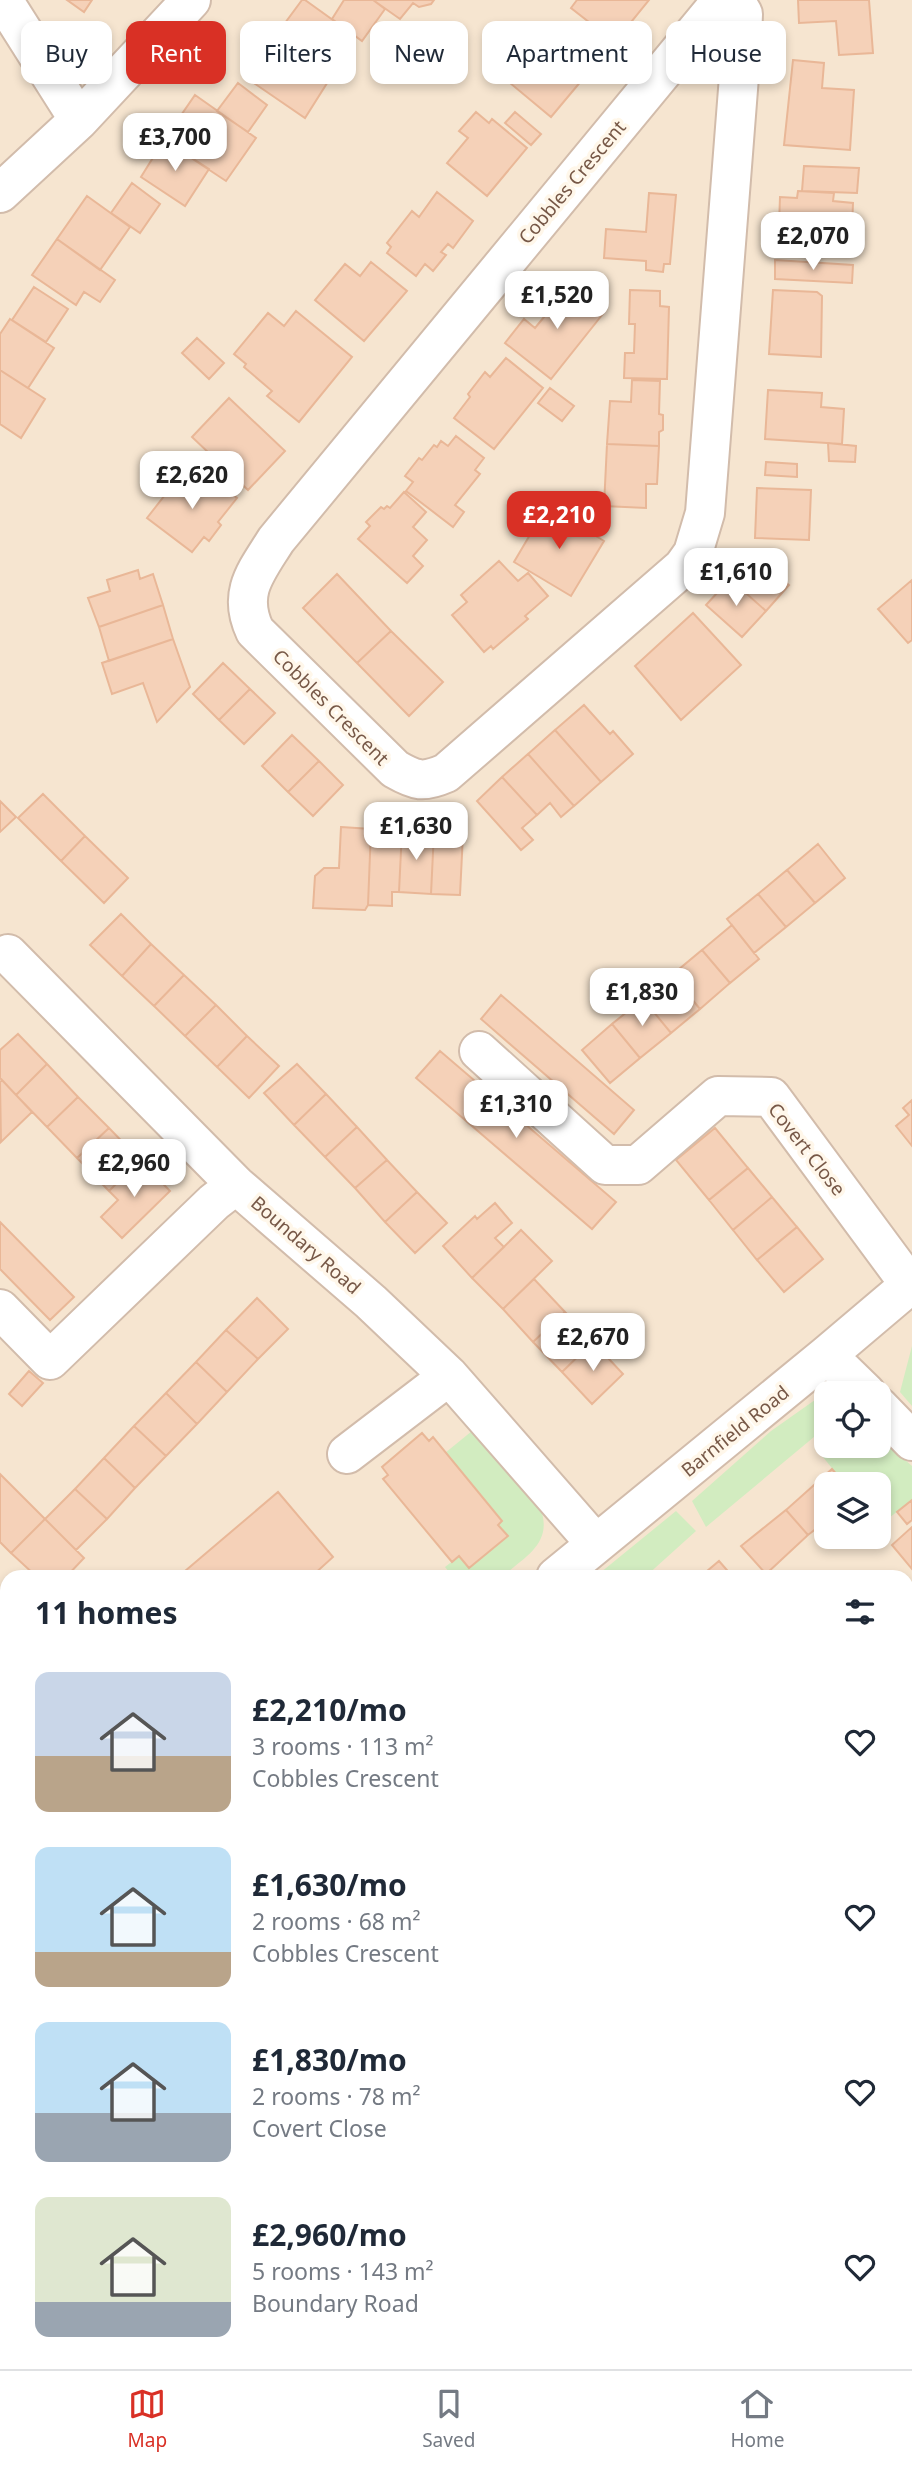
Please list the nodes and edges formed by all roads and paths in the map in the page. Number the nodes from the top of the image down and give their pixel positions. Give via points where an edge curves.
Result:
1 (3, 0) edge
2 (191, 0) edge
3 (723, 0) edge
4 (735, 0) edge
5 (79, 120) junction
6 (0, 193) edge
7 (8, 954) dead end
8 (479, 1051) dead end
9 (236, 1185) junction
10 (911, 1284) edge
11 (0, 1308) edge
12 (827, 1355) junction
13 (449, 1376) junction
14 (854, 1381) edge
15 (891, 1419) edge
16 (912, 1441) edge
17 (347, 1454) dead end
18 (596, 1544) junction
19 (564, 1570) edge

1 - 5 street
2 - 5 street
3 - 4 street, Cobbles Crescent via 276,540 250,583 247,615 255,631 395,769 416,780 446,773 693,553 705,513 743,38 743,13
5 - 6 street
7 - 9 street, Boundary Road
8 - 10 street, Covert Close via 605,1165 638,1165 718,1096 771,1097
9 - 11 street via 51,1360
9 - 13 street, Boundary Road
10 - 12 street, Barnfield Road
12 - 14 street
12 - 18 street, Barnfield Road
13 - 17 street
13 - 18 street, Boundary Road
15 - 16 street
18 - 19 street, Barnfield Road

